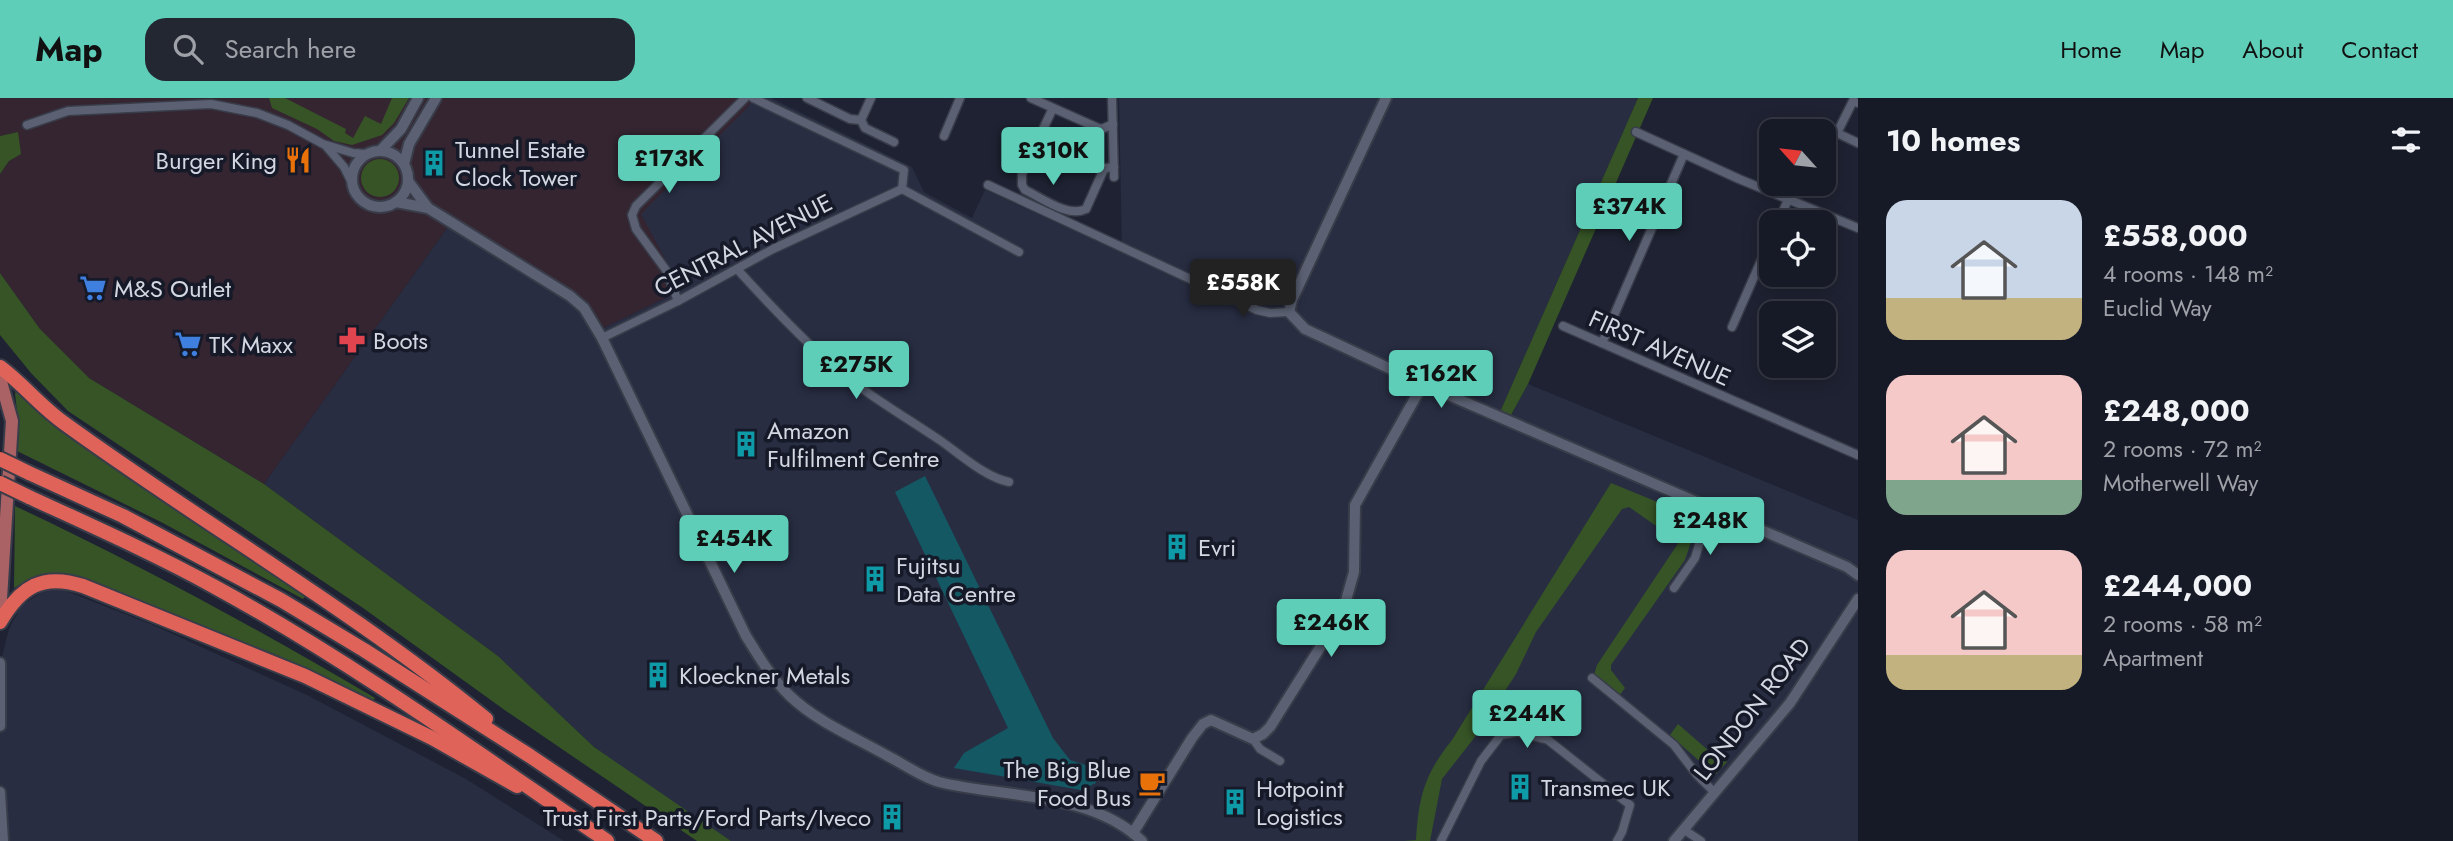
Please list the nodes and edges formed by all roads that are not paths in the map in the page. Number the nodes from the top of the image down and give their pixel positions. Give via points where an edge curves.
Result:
1 (418, 98) edge
2 (436, 98) edge
3 (745, 98) edge
4 (753, 98) edge
5 (807, 98) edge
6 (871, 98) edge
7 (960, 98) edge
8 (1031, 98) edge
9 (1112, 98) edge
10 (1386, 98) edge
11 (1858, 103) edge
12 (1053, 108) junction
13 (861, 120) junction
14 (1113, 124) junction
15 (27, 125) dead end
16 (1636, 132) dead end
17 (944, 136) dead end
18 (894, 142) dead end
19 (1858, 143) edge
20 (323, 144) junction
21 (380, 151) junction
22 (367, 154) junction
23 (1684, 154) junction
24 (404, 164) junction
25 (1114, 167) junction
26 (1114, 177) dead end
27 (408, 181) junction
28 (352, 183) junction
29 (988, 185) dead end
30 (902, 189) junction
31 (1788, 200) junction
32 (396, 202) junction
33 (428, 208) junction
34 (1783, 210) edge
35 (1858, 228) edge
36 (1019, 252) dead end
37 (1759, 265) edge
38 (737, 269) junction
39 (678, 300) junction
40 (1289, 312) junction
41 (1563, 326) dead end
42 (1732, 327) dead end
43 (602, 338) junction
44 (1602, 343) junction
45 (0, 367) edge
46 (0, 378) edge
47 (1423, 384) junction
48 (1858, 455) edge
49 (0, 459) edge
50 (1009, 482) dead end
51 (0, 483) edge
52 (1710, 508) junction
53 (1858, 575) edge
54 (1674, 587) dead end
55 (1858, 599) edge
56 (0, 615) edge
57 (0, 622) edge
58 (0, 663) edge
59 (1592, 678) dead end
60 (0, 726) edge
61 (1253, 739) junction
62 (530, 756) junction
63 (1280, 761) dead end
64 (0, 792) edge
65 (1714, 792) junction
66 (554, 805) junction
67 (2, 822) junction
68 (1683, 830) junction
69 (1138, 837) edge
70 (3, 841) edge
71 (10, 841) edge
72 (607, 841) edge
73 (656, 841) edge
74 (1441, 841) edge
75 (1616, 841) edge
76 (1674, 841) edge
77 (1701, 841) edge

1 - 21 street via 401,129
2 - 24 street via 409,144
3 - 39 street via 632,215 636,229 666,270
4 - 30 street via 904,170
5 - 13 street
6 - 13 street
7 - 17 street
8 - 12 street
9 - 14 street
10 - 40 street
11 - 19 street via 1853,101 1837,133
12 - 14 street via 1102,129
12 - 25 street via 1022,174 1025,190 1079,212 1086,209 1106,167
13 - 18 street via 865,128
14 - 25 street
15 - 20 street via 68,111 211,104 257,113
16 - 23 street
20 - 22 street
20 - 28 street
21 - 22 street
21 - 24 street via 393,154
22 - 28 street via 356,164
23 - 31 street
23 - 44 street
24 - 27 street
25 - 26 street
27 - 32 street
27 - 33 street
28 - 32 street via 367,204 382,207
29 - 40 street via 1257,310
30 - 36 street
30 - 38 street, CENTRAL AVENUE
31 - 34 street
31 - 35 street
32 - 33 street
33 - 43 street via 578,302
37 - 42 street
38 - 39 street, CENTRAL AVENUE
38 - 50 street via 776,313 842,373 970,461
39 - 43 street, CENTRAL AVENUE
40 - 47 street via 1305,329
41 - 44 street, FIRST AVENUE
43 - 69 street via 746,636 789,696 840,730 936,781 1070,805 1109,819
44 - 48 street, FIRST AVENUE
45 - 62 highway via 63,423 410,660
46 - 56 main road via 12,421
47 - 52 street
47 - 61 street via 1355,505 1354,572 1343,611 1270,727
49 - 62 highway, bridge via 123,516 281,600
51 - 66 highway, bridge via 214,587 282,626 492,760
52 - 53 street
52 - 54 street via 1695,558
55 - 65 street, LONDON ROAD via 1790,703
57 - 66 highway via 17,598 35,585 62,580 83,586 317,681
58 - 60 street
59 - 65 street via 1674,745
61 - 63 street
61 - 69 street via 1211,720 1203,724
62 - 73 highway
64 - 67 street
65 - 68 street, LONDON ROAD
66 - 72 highway
67 - 70 street
67 - 71 street
68 - 76 street, LONDON ROAD
68 - 77 street
74 - 75 street via 1480,761 1501,735 1517,733 1548,740 1630,805

